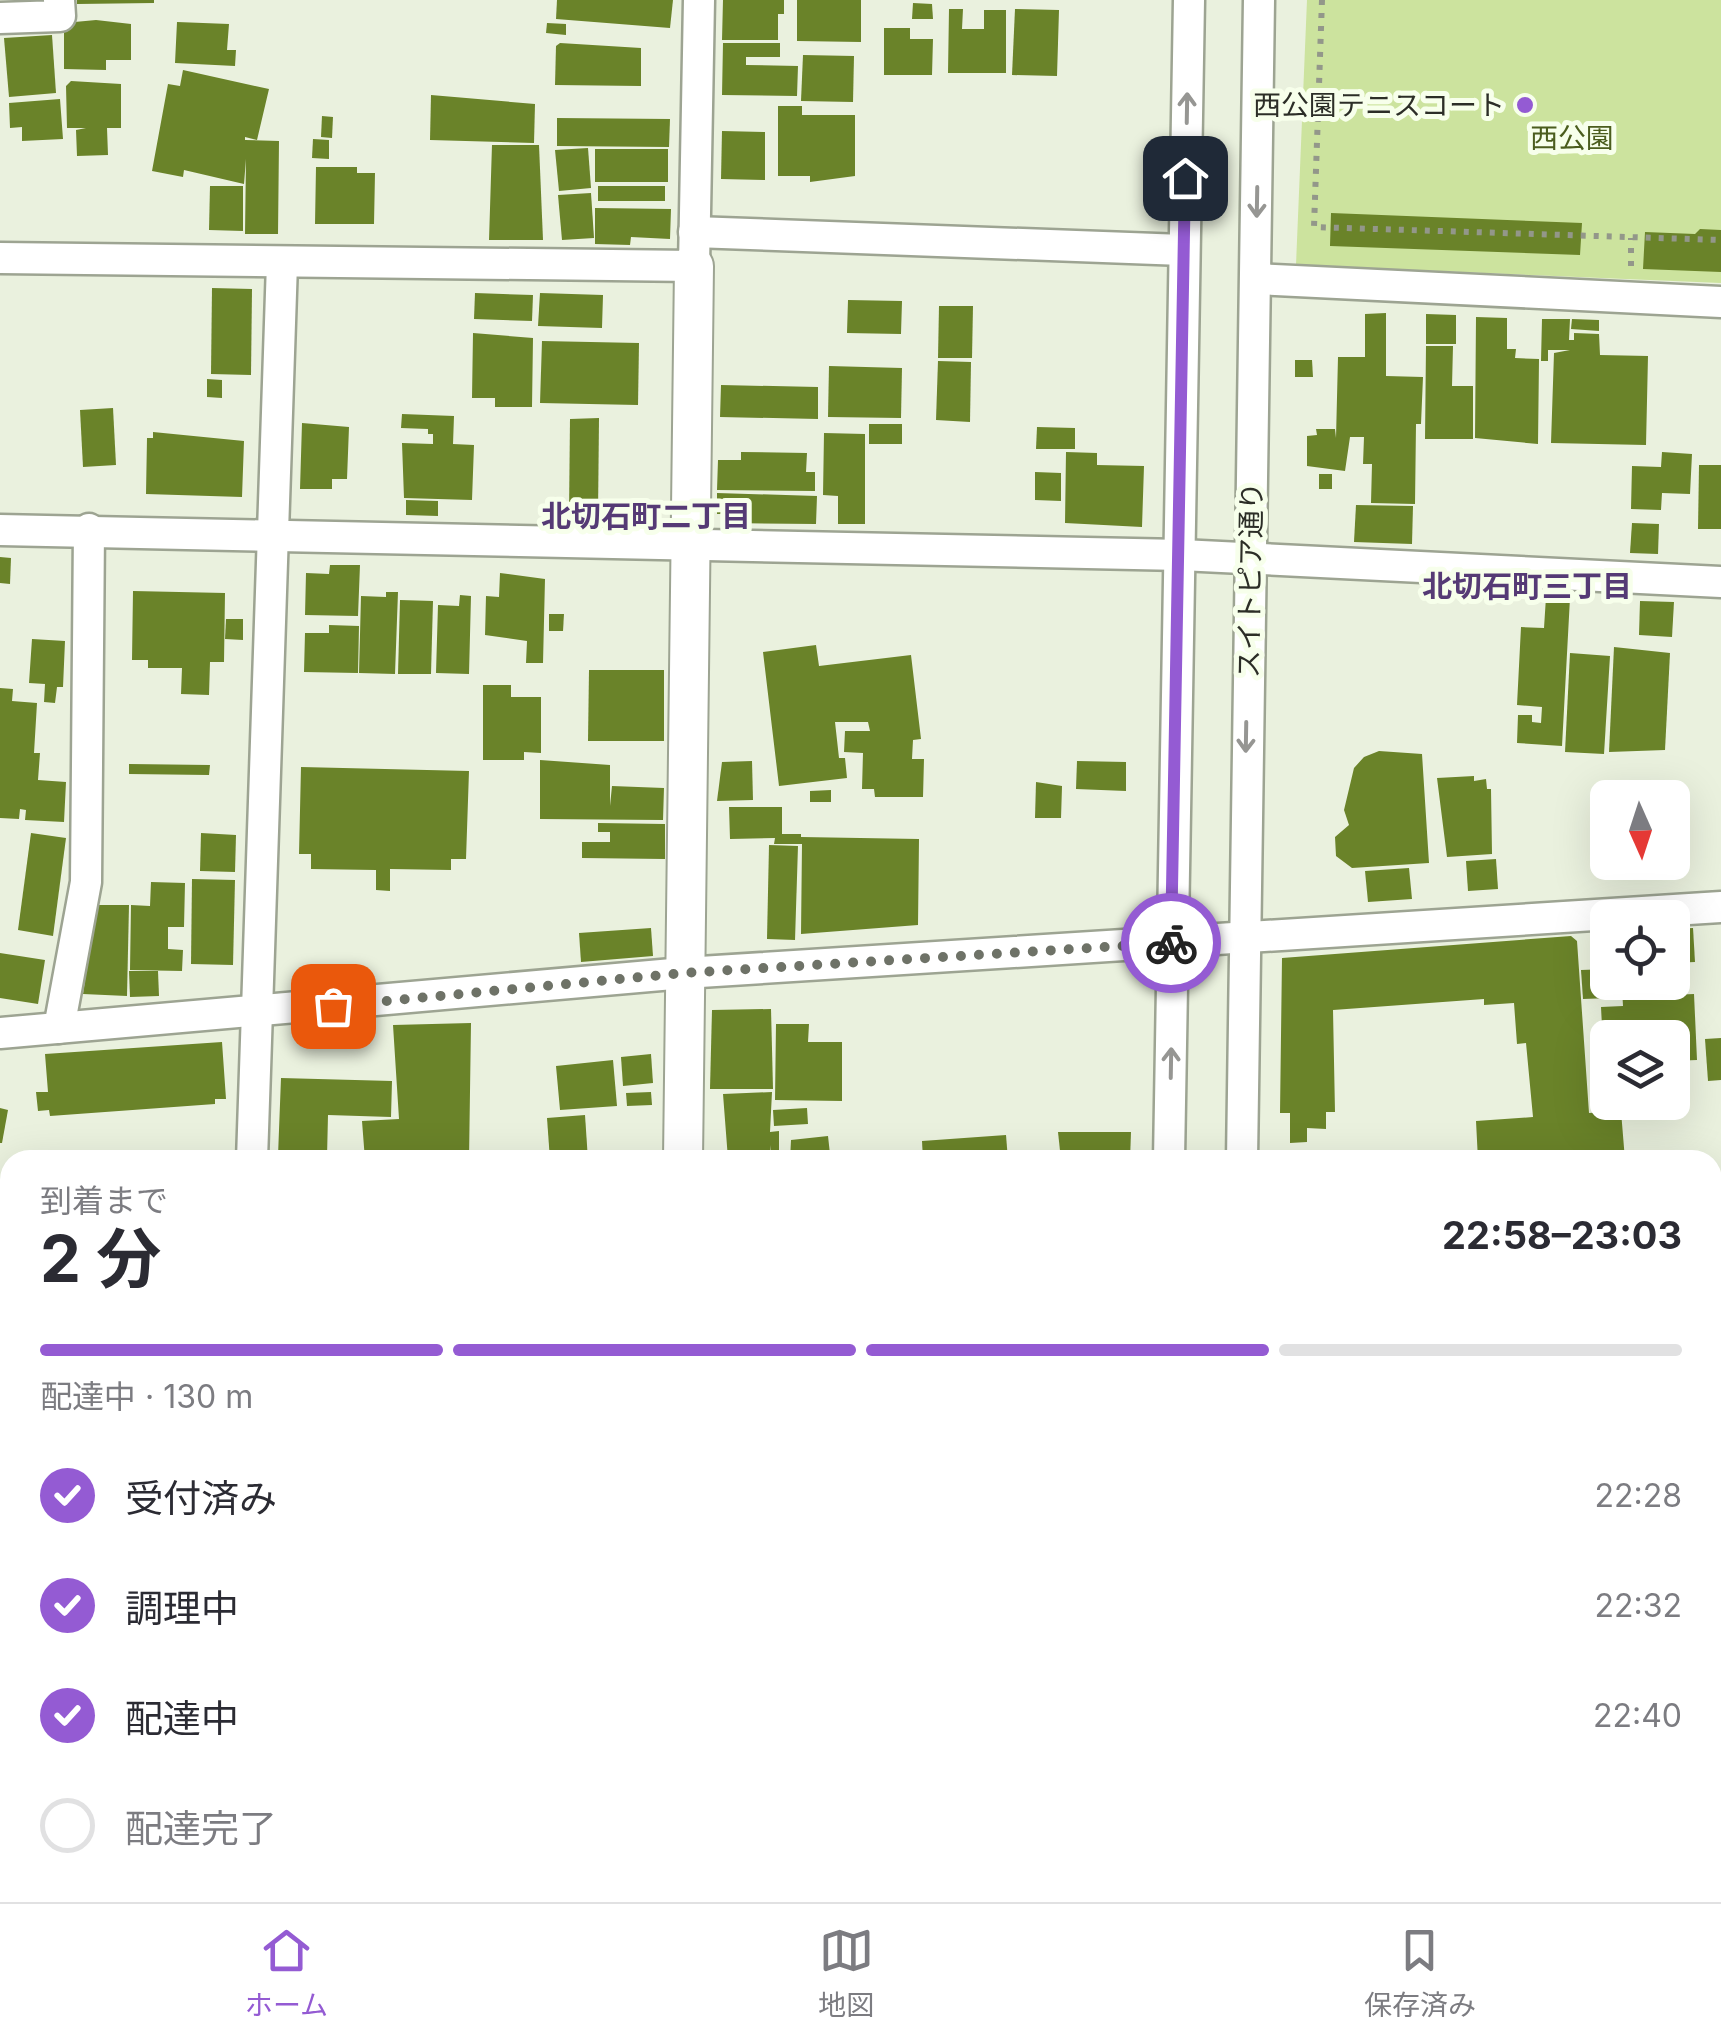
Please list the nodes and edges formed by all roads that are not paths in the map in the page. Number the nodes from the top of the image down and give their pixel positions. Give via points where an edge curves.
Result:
1 (59, 0) edge
2 (699, 0) edge
3 (1189, 0) edge
4 (1259, 0) edge
5 (0, 18) edge
6 (694, 249) junction
7 (1184, 250) junction
8 (0, 258) edge
9 (282, 263) junction
10 (1256, 280) junction
11 (1721, 302) edge
12 (0, 530) edge
13 (89, 530) junction
14 (270, 535) junction
15 (692, 544) junction
16 (1181, 554) junction
17 (1250, 558) junction
18 (1721, 582) edge
19 (1721, 907) edge
20 (1242, 938) junction
21 (1172, 943) junction
22 (684, 973) junction
23 (256, 1014) junction
24 (59, 1028) junction
25 (0, 1033) edge
26 (252, 1150) edge
27 (683, 1150) edge
28 (1169, 1150) edge
29 (1242, 1150) edge

1 - 5 street via 60,16
2 - 6 street
7 -> 3 street
4 -> 10 street, スイトピア通り
6 - 7 street
6 - 9 street
6 - 15 street
7 - 16 street
8 - 9 street
9 - 14 street
10 - 11 street
10 - 17 street, スイトピア通り
12 - 13 street
13 - 14 street
13 - 24 street via 86,882
14 - 15 street
14 - 23 street
15 - 16 street
15 - 22 street
16 - 17 street
16 - 21 street
17 - 18 street
17 -> 20 street, スイトピア通り
19 - 20 street
20 - 21 street
20 - 29 street, スイトピア通り
21 - 22 street
28 -> 21 street
22 - 23 street
22 - 27 street
23 - 24 street
23 - 26 street
24 - 25 street

